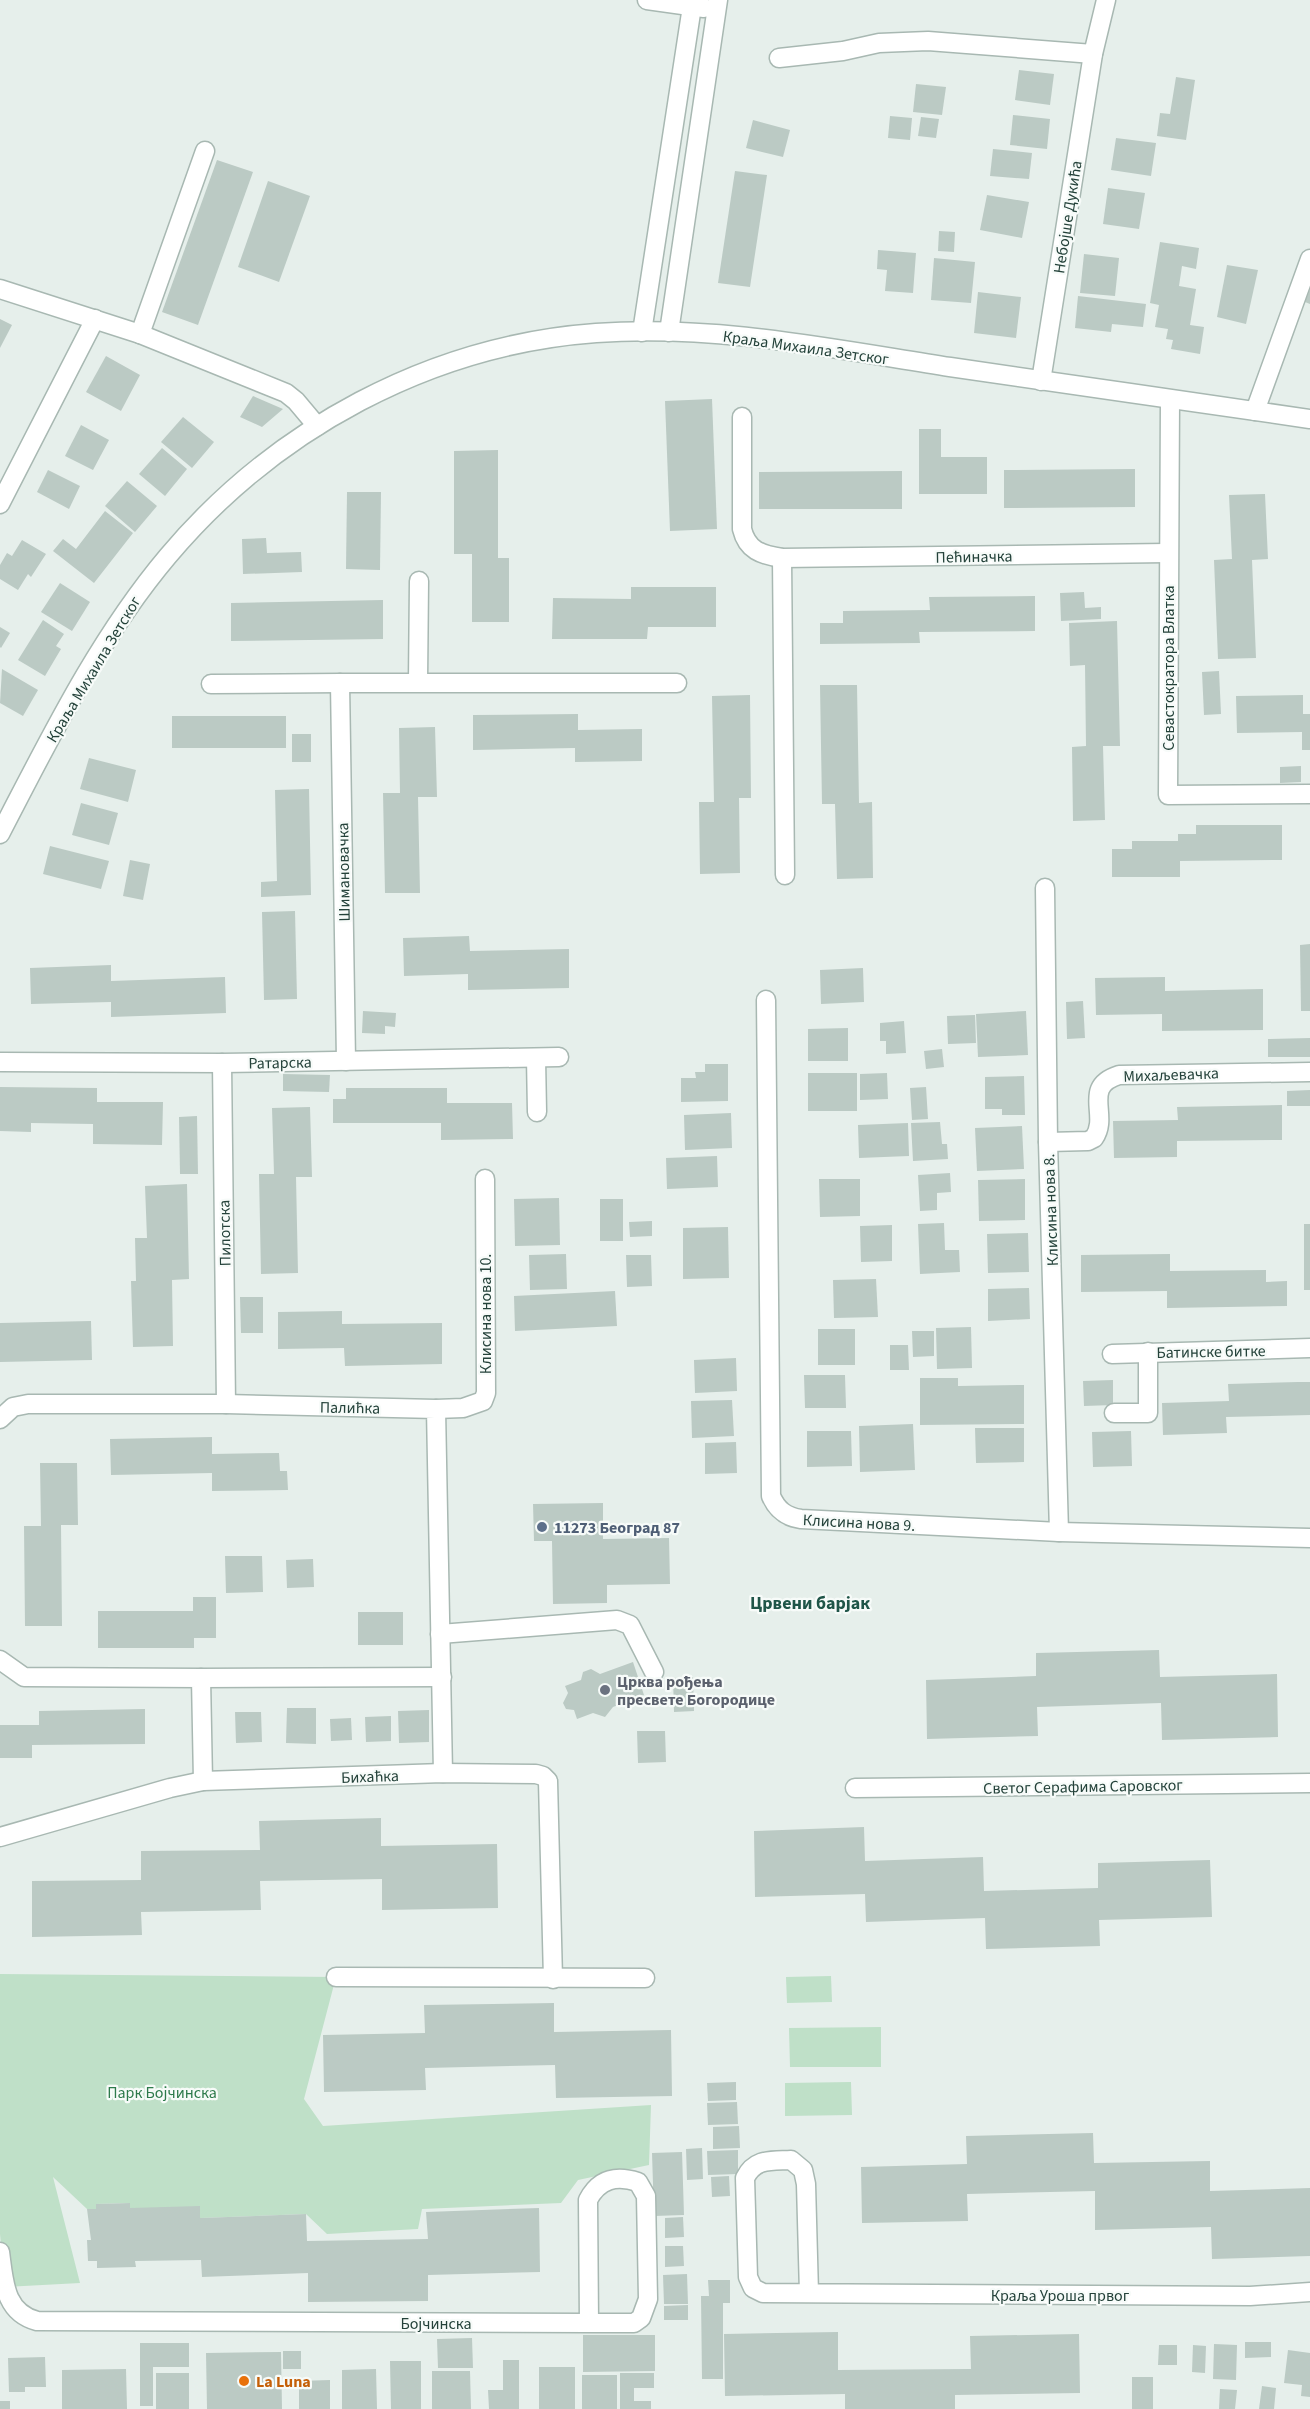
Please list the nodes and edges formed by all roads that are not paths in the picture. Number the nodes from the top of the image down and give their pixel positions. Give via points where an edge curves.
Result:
1 (646, 0) edge
2 (1106, 0) edge
3 (693, 3) edge
4 (718, 5) edge
5 (1093, 54) junction
6 (779, 58) dead end
7 (205, 151) dead end
8 (1310, 259) edge
9 (0, 289) edge
10 (95, 319) junction
11 (642, 332) junction
12 (669, 332) junction
13 (140, 334) junction
14 (1041, 381) junction
15 (1170, 400) junction
16 (1255, 411) junction
17 (742, 417) dead end
18 (1310, 419) edge
19 (317, 426) junction
20 (0, 504) edge
21 (1167, 553) junction
22 (782, 558) junction
23 (418, 581) dead end
24 (418, 682) junction
25 (340, 683) junction
26 (677, 683) dead end
27 (211, 684) dead end
28 (1310, 794) edge
29 (0, 834) edge
30 (785, 874) dead end
31 (1045, 888) dead end
32 (766, 1000) dead end
33 (559, 1057) dead end
34 (536, 1058) junction
35 (345, 1061) junction
36 (0, 1062) edge
37 (222, 1063) junction
38 (1310, 1071) edge
39 (537, 1112) dead end
40 (1048, 1142) junction
41 (485, 1179) dead end
42 (1310, 1348) edge
43 (1148, 1352) junction
44 (1112, 1354) dead end
45 (226, 1404) junction
46 (436, 1409) junction
47 (1114, 1413) dead end
48 (0, 1419) edge
49 (1059, 1532) junction
50 (1310, 1538) edge
51 (440, 1634) junction
52 (0, 1660) edge
53 (654, 1672) dead end
54 (442, 1677) junction
55 (201, 1678) junction
56 (443, 1773) junction
57 (203, 1781) junction
58 (1310, 1783) edge
59 (855, 1788) dead end
60 (0, 1837) edge
61 (336, 1977) dead end
62 (645, 1977) dead end
63 (553, 1979) junction
64 (0, 2252) edge
65 (1310, 2292) edge
66 (809, 2293) junction
67 (589, 2323) junction

1 - 3 street
2 - 5 street, Небојше Дукића
3 - 4 street
3 - 11 street
4 - 12 street
5 - 6 street via 928,41 879,43
5 - 14 street, Небојше Дукића
7 - 13 street
8 - 16 street
9 - 10 street
10 - 13 street
10 - 20 street
11 - 12 street, Краља Михаила Зетског
11 - 19 street, Краља Михаила Зетског via 573,335 469,356 400,381
12 - 14 street, Краља Михаила Зетског via 730,335
13 - 19 street via 286,393
14 - 15 street, Краља Михаила Зетског
15 - 16 street, Краља Михаила Зетског
15 - 21 street, Севастократора Влатка
16 - 18 street, Краља Михаила Зетског
17 - 22 street, Пећиначка via 744,538 759,554
19 - 29 street, Краља Михаила Зетског via 260,466 219,502 149,579 73,696
21 - 22 street, Пећиначка
21 - 28 street, Севастократора Влатка via 1168,795
22 - 30 street
23 - 24 street
24 - 25 street
24 - 26 street
25 - 27 street
25 - 35 street, Шимановачка
31 - 40 street, Клисина нова 8.
32 - 49 street, Клисина нова 9. via 771,1496 775,1505 791,1518 801,1519
33 - 34 street, Ратарска
34 - 35 street, Ратарска
34 - 39 street
35 - 37 street, Ратарска
36 - 37 street, Ратарска
37 - 45 street, Пилотска
38 - 40 street, Михаљевачка via 1119,1075 1105,1080 1101,1086 1094,1138
40 - 49 street, Клисина нова 8.
41 - 46 street, Клисина нова 10. via 486,1393 483,1401 475,1405
42 - 43 street, Батинске битке
43 - 44 street, Батинске битке
43 - 47 street via 1148,1413
45 - 46 street, Палићка
45 - 48 street, Палићка via 28,1404 12,1407
46 - 51 street
49 - 50 street, Клисина нова 9.
51 - 53 street via 617,1620 630,1625
51 - 54 street
52 - 55 street via 24,1677
54 - 55 street
54 - 56 street
55 - 57 street
56 - 57 street, Бихаћка
56 - 63 street, Бихаћка via 536,1774 548,1781
57 - 60 street, Бихаћка
58 - 59 street, Светог Серафима Саровског
61 - 63 street
62 - 63 street
64 - 67 street, Бојчинска via 8,2300 18,2313 37,2321
65 - 66 street, Краља Уроша првог via 1261,2296
66 - 66 street, Краља Уроша првог via 803,2170 792,2160 759,2161 745,2178 748,2277 753,2288 763,2293
67 - 67 street, Бојчинска via 588,2200 595,2187 609,2180 638,2182 646,2196 648,2299 641,2318 634,2323

